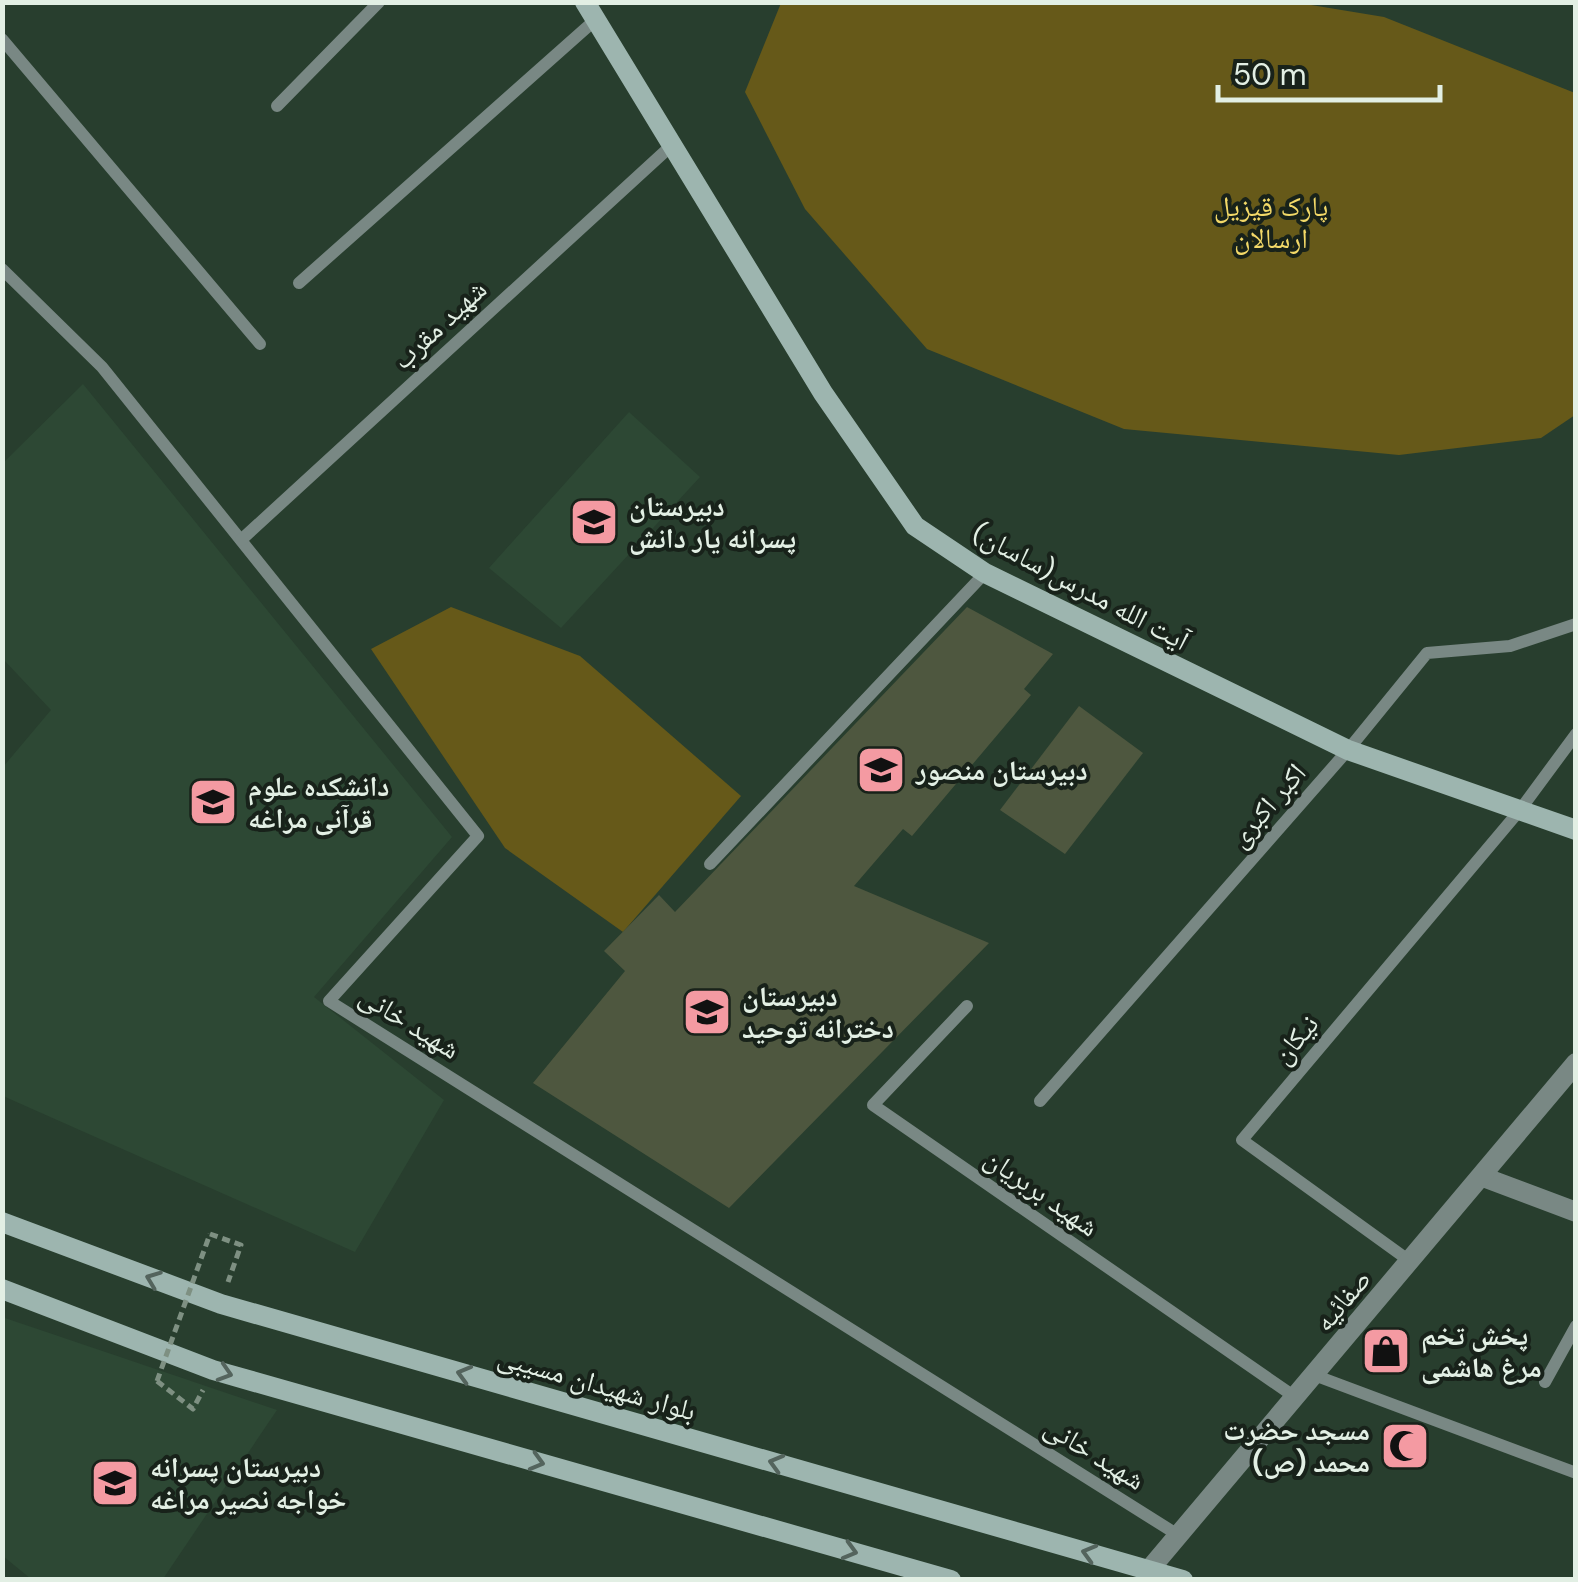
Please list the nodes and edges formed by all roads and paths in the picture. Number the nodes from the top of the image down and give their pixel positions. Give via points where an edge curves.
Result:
1 (379, 2) edge
2 (589, 12) edge
3 (2, 38) edge
4 (277, 106) dead end
5 (672, 144) junction
6 (2, 269) edge
7 (298, 283) dead end
8 (260, 344) dead end
9 (240, 540) junction
10 (985, 573) junction
11 (1576, 624) edge
12 (1576, 734) edge
13 (1348, 750) junction
14 (1520, 810) junction
15 (1576, 830) edge
16 (710, 864) dead end
17 (967, 1006) dead end
18 (1576, 1063) edge
19 (1040, 1101) dead end
20 (1483, 1177) junction
21 (1576, 1212) edge
22 (2, 1222) edge
23 (1411, 1262) junction
24 (2, 1289) edge
25 (220, 1304) junction
26 (1576, 1326) edge
27 (1314, 1375) junction
28 (1545, 1382) dead end
29 (1295, 1397) junction
30 (193, 1408) dead end
31 (1576, 1473) edge
32 (1178, 1535) junction
33 (1149, 1570) junction
34 (951, 1580) edge
35 (1182, 1580) edge

1 - 4 lane
2 - 5 main road, آیت الله مدرس(ساسان)
2 - 7 lane
3 - 8 lane
5 - 9 lane, شهید مقرب
5 - 10 main road, آیت الله مدرس(ساسان) via 823,393 915,526
6 - 9 lane, شهید خانی via 102,367
9 - 32 lane, شهید خانی via 478,836 328,1000
10 - 13 main road, آیت الله مدرس(ساسان)
10 - 16 lane
11 - 13 lane, اکبر اکبری via 1510,646 1427,653
12 - 14 lane
13 - 14 main road, آیت الله مدرس(ساسان)
13 - 19 lane, اکبر اکبری
14 - 15 main road, آیت الله مدرس(ساسان)
14 - 23 lane, نیکان via 1242,1140
17 - 29 lane, شهید بربریان via 873,1105
18 - 20 street, صفائیه
20 - 21 street
20 - 23 street, صفائیه
25 -> 22 main road, بلوار شهیدان مسیبی
23 - 27 street, صفائیه
24 -> 34 main road via 213,1370
25 - 30 path, bridge via 241,1245 210,1234 157,1381
33 -> 25 main road, بلوار شهیدان مسیبی
26 - 28 lane
27 - 29 street, صفائیه
27 - 31 lane
29 - 32 street, صفائیه
32 - 33 street, صفائیه
33 - 35 main road, بلوار شهیدان مسیبی

